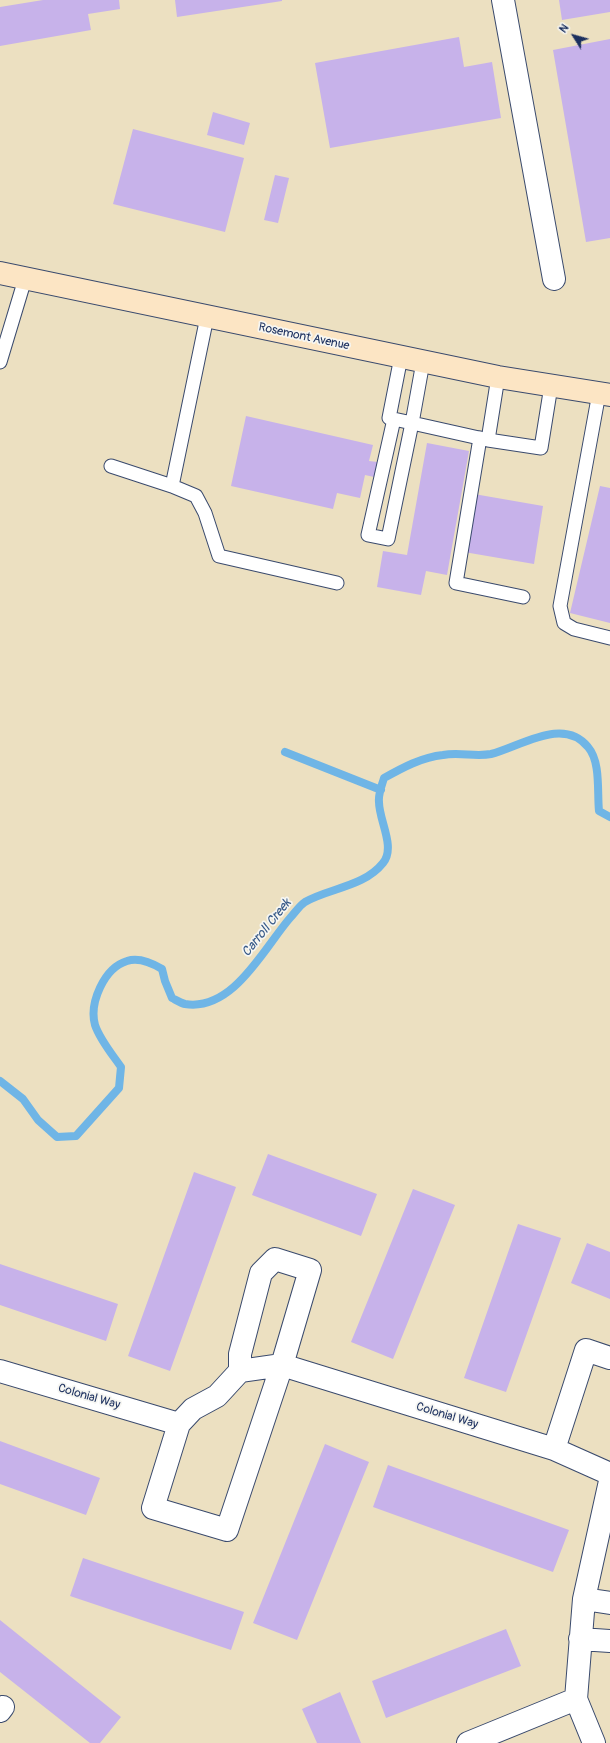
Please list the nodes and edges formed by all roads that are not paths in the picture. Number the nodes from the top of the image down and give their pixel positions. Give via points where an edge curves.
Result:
1 (503, 0) edge
2 (0, 273) edge
3 (25, 279) junction
4 (554, 279) dead end
5 (207, 317) junction
6 (401, 357) junction
7 (0, 362) edge
8 (423, 362) junction
9 (498, 377) junction
10 (551, 386) junction
11 (605, 394) edge
12 (394, 419) junction
13 (412, 423) junction
14 (484, 439) junction
15 (111, 466) dead end
16 (172, 486) junction
17 (337, 583) dead end
18 (523, 597) dead end
19 (610, 638) edge
20 (610, 1358) edge
21 (282, 1365) junction
22 (0, 1371) edge
23 (240, 1371) junction
24 (178, 1424) junction
25 (554, 1449) junction
26 (610, 1474) edge
27 (610, 1481) edge
28 (584, 1599) junction
29 (610, 1603) edge
30 (580, 1639) junction
31 (610, 1641) edge
32 (576, 1699) junction
33 (468, 1743) edge
34 (594, 1743) edge

1 - 4 street
2 - 3 main road, Rosemont Avenue
3 - 5 main road, Rosemont Avenue
3 - 7 lane
5 - 6 main road, Rosemont Avenue
5 - 16 lane
6 - 8 main road, Rosemont Avenue
6 - 12 lane via 389,418
8 - 9 main road, Rosemont Avenue
8 - 13 lane
9 - 10 main road, Rosemont Avenue
9 - 14 lane
10 - 11 main road, Rosemont Avenue
10 - 14 lane via 541,448
11 - 19 lane via 560,606 564,622 574,629
12 - 13 lane
12 - 13 lane via 368,535 388,539
13 - 14 lane
14 - 18 lane via 456,583
15 - 16 lane
16 - 17 lane via 196,496 205,513 219,556
20 - 25 street via 586,1350
21 - 23 street, Colonial Way
21 - 23 street via 310,1270 275,1260 261,1273 240,1354
21 - 24 street via 226,1530 153,1508
21 - 25 street, Colonial Way
22 - 24 street, Colonial Way
23 - 24 street via 217,1396 193,1409
25 - 26 street, Colonial Way
27 - 28 street
28 - 29 street
28 - 30 street
30 - 31 street
30 - 32 street
32 - 33 street
32 - 34 street

